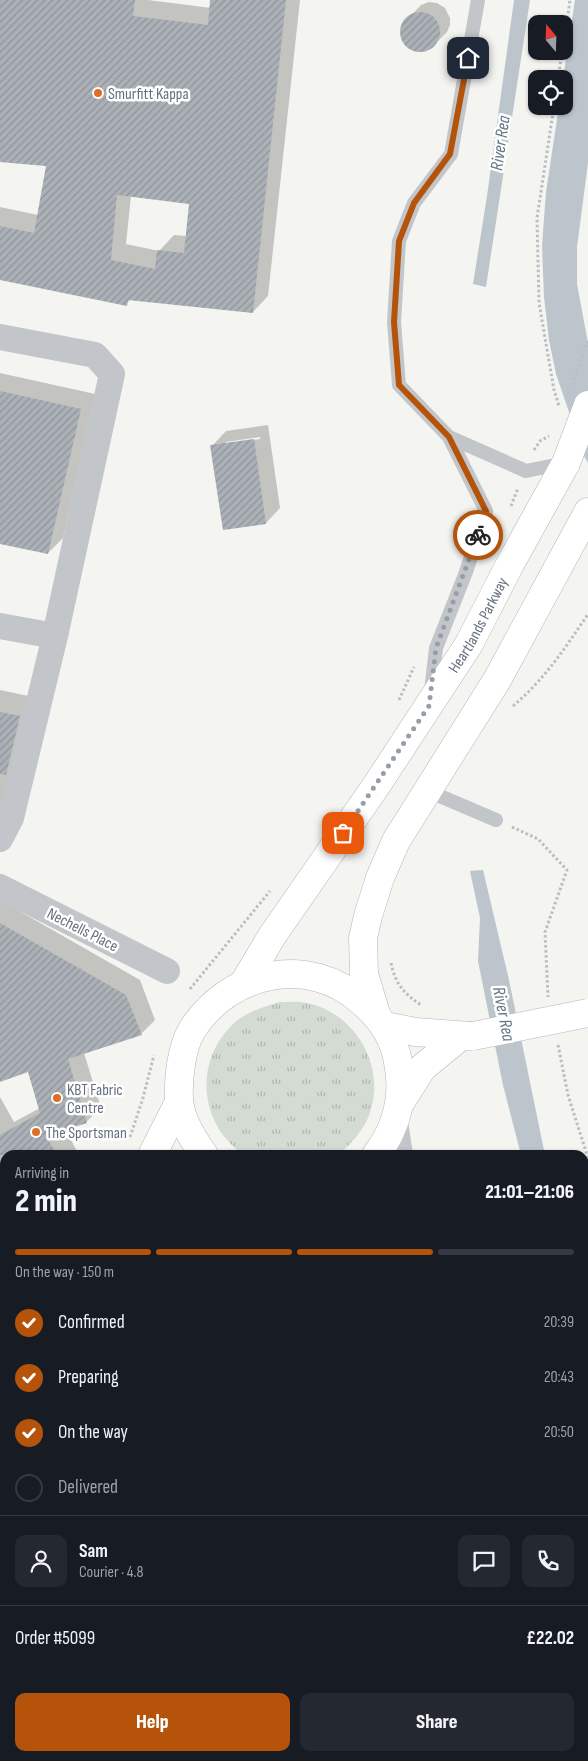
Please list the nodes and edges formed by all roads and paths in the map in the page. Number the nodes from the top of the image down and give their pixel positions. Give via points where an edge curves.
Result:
1 (478, 0) edge
2 (570, 0) edge
3 (568, 15) edge
4 (553, 115) edge
5 (0, 337) edge
6 (588, 405) edge
7 (560, 407) dead end
8 (449, 437) junction
9 (566, 463) junction
10 (588, 512) edge
11 (588, 614) edge
12 (0, 626) edge
13 (55, 636) junction
14 (482, 703) junction
15 (429, 706) junction
16 (428, 791) junction
17 (496, 820) joint
18 (0, 839) edge
19 (0, 887) edge
20 (391, 961) dead end
21 (167, 971) dead end
22 (244, 983) junction
23 (549, 1002) dead end
24 (427, 1009) dead end
25 (588, 1013) edge
26 (381, 1020) junction
27 (467, 1036) junction
28 (557, 1039) dead end
29 (179, 1102) junction
30 (397, 1113) junction
31 (155, 1150) edge
32 (201, 1150) edge
33 (378, 1150) edge
34 (400, 1150) edge
35 (585, 1150) edge

1 - 8 lane via 450,154 414,203 399,241 394,322 399,385
2 - 3 path
4 - 7 path via 537,218 539,303 554,390
5 - 13 street via 95,355 112,374
6 - 9 main road, Heartlands Parkway, bridge
8 - 9 lane via 526,471
8 - 15 lane via 486,511 436,648
9 - 15 main road, Heartlands Parkway via 469,644
10 - 14 main road
11 - 14 path via 537,684 502,716
12 - 13 street
13 - 18 street via 11,818
14 - 16 main road
15 - 22 main road, Heartlands Parkway via 272,936
16 - 17 lane
16 - 26 main road via 396,841 380,878 364,931 364,974
17 - 23 path via 538,839 567,870 545,932
19 - 21 street, Nechells Place
20 - 24 path via 401,988
22 - 26 main road via 279,974 316,976 349,990
22 - 29 main road via 214,1003 192,1031 180,1066
25 - 27 main road, bridge
26 - 27 main road via 416,1032
26 - 30 main road via 396,1050 401,1076
27 - 30 main road via 422,1068
28 - 35 path via 568,1095
29 - 31 main road
29 - 32 main road via 190,1134
30 - 33 main road
30 - 34 street

